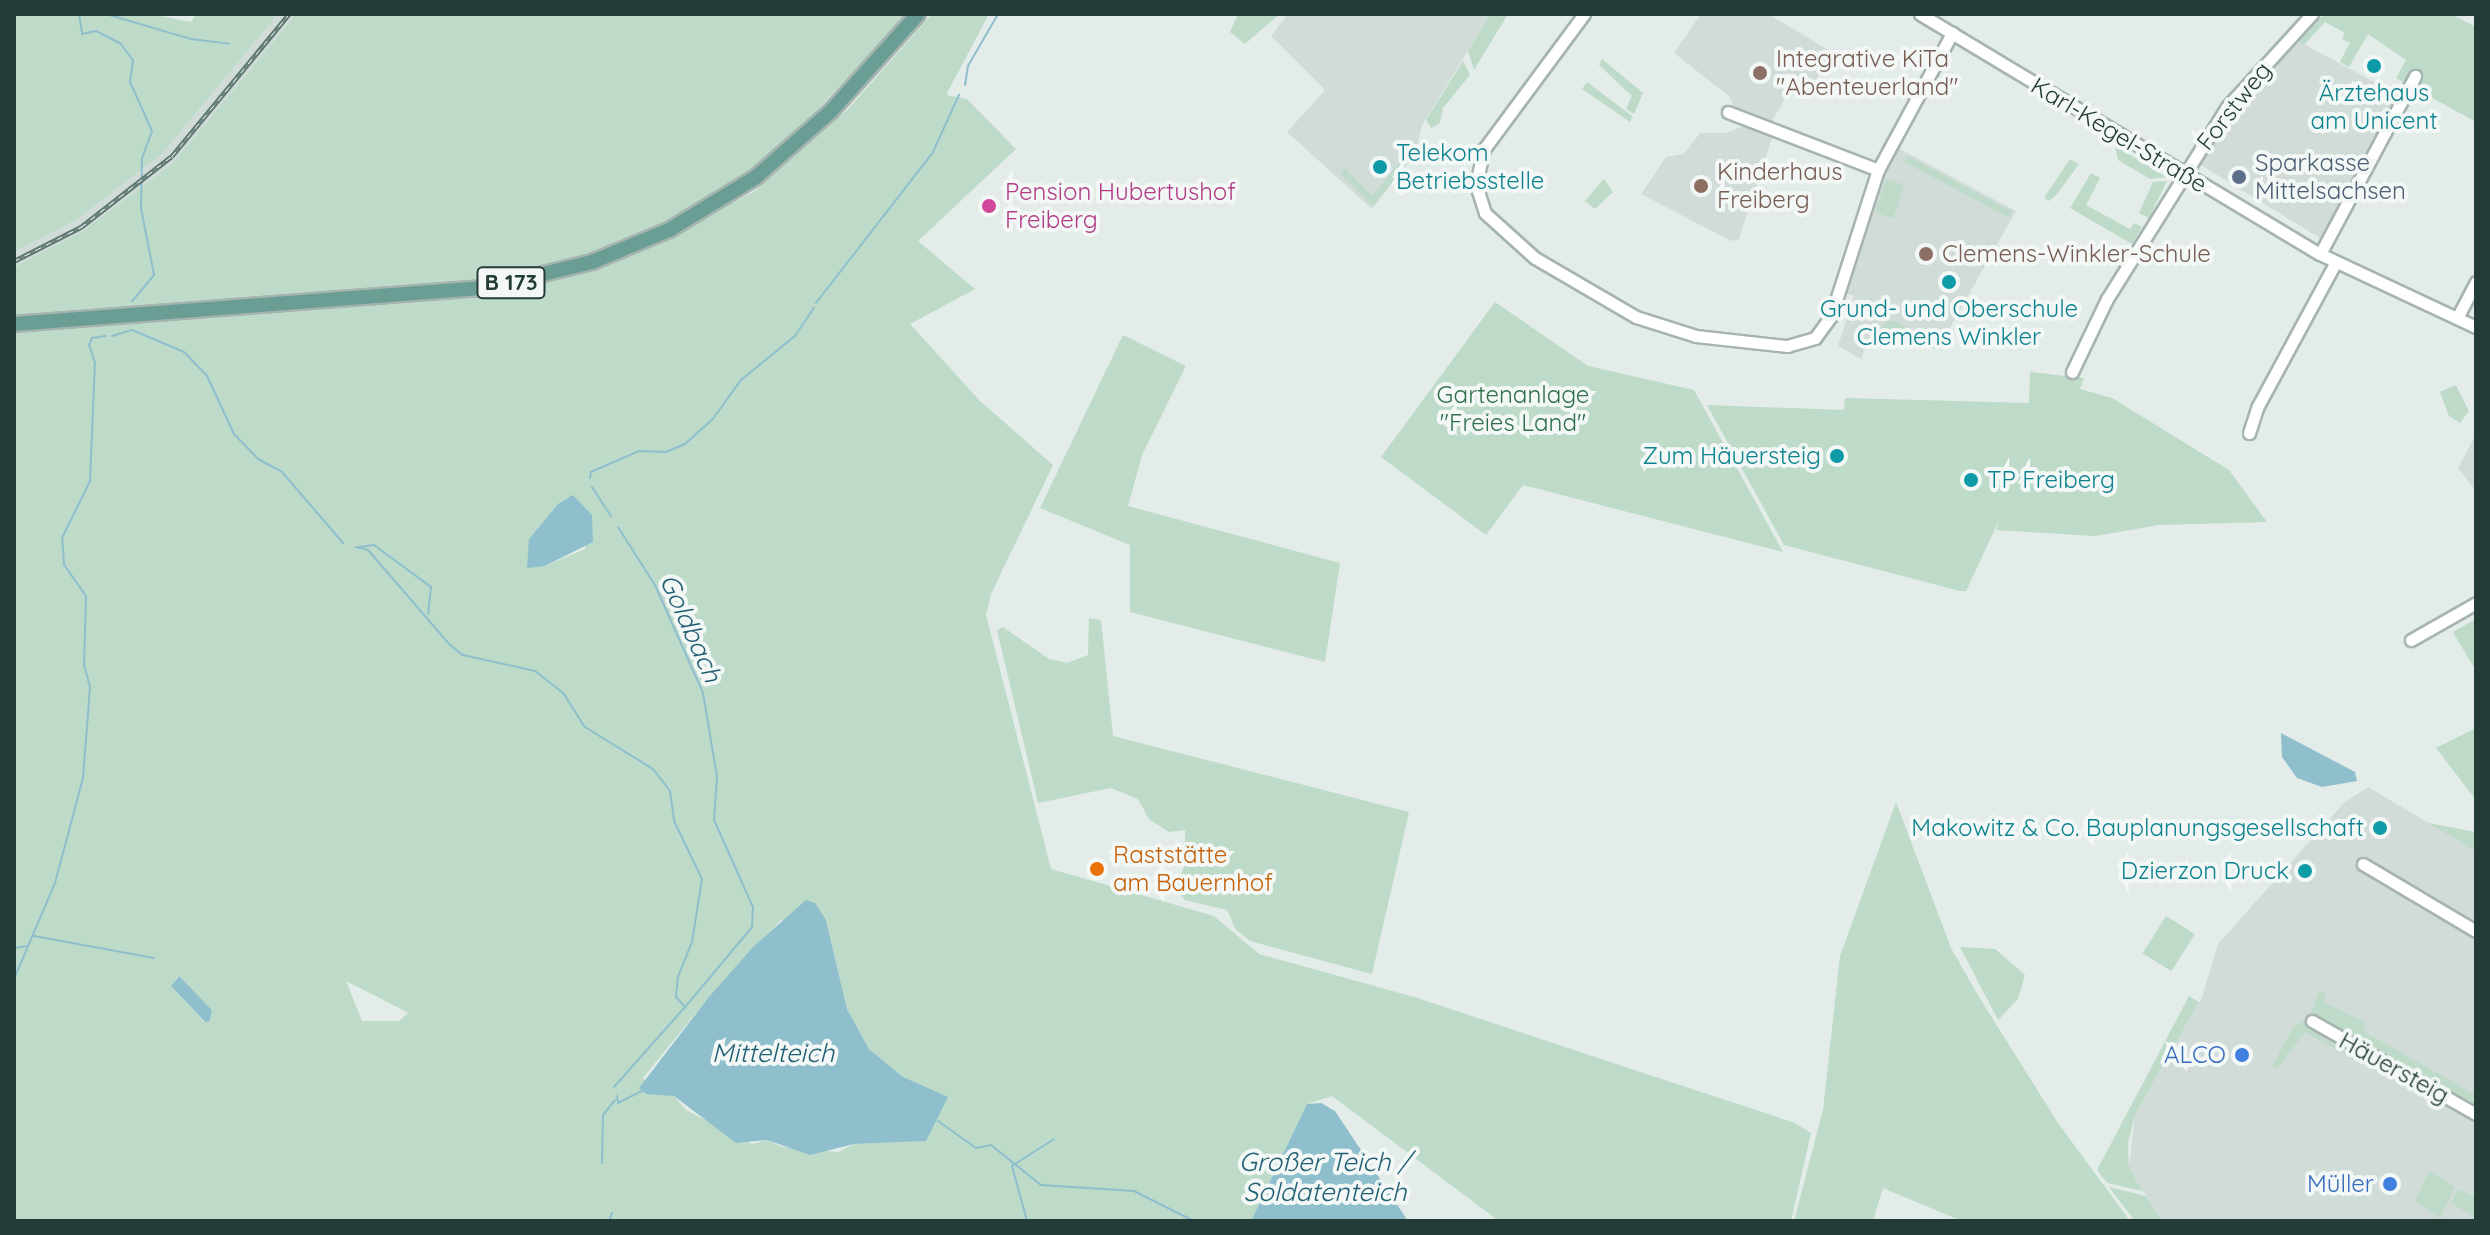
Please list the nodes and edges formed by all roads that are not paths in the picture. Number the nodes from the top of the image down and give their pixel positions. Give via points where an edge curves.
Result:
1 (918, 14) edge
2 (1584, 14) edge
3 (1920, 14) edge
4 (2312, 14) edge
5 (1952, 33) junction
6 (2415, 76) dead end
7 (1728, 112) dead end
8 (1878, 170) junction
9 (2184, 174) junction
10 (2320, 254) junction
11 (2336, 262) junction
12 (2476, 282) edge
13 (2457, 318) junction
14 (14, 324) edge
15 (2476, 327) edge
16 (2072, 372) dead end
17 (2249, 433) dead end
18 (2476, 603) edge
19 (2411, 640) dead end
20 (2363, 864) dead end
21 (2476, 931) edge
22 (2312, 1021) dead end
23 (2476, 1114) edge

1 - 14 main road, B 173 via 831,111 756,177 669,230 592,262 477,289
2 - 8 street via 1484,149 1476,185 1481,205 1498,228 1594,296 1636,317 1696,336 1787,346 1815,338 1831,316
3 - 5 street, Karl-Kegel-Straße
4 - 9 street, Forstweg via 2227,107
5 - 8 street
5 - 9 street, Karl-Kegel-Straße
6 - 10 street
7 - 8 street
9 - 10 street, Karl-Kegel-Straße
9 - 16 street, Forstweg via 2107,299
10 - 11 street, Karl-Kegel-Straße
11 - 13 street, Karl-Kegel-Straße
11 - 17 street via 2258,406
12 - 13 street
13 - 15 street, Karl-Kegel-Straße
18 - 19 street
20 - 21 street
22 - 23 street, Häuersteig

